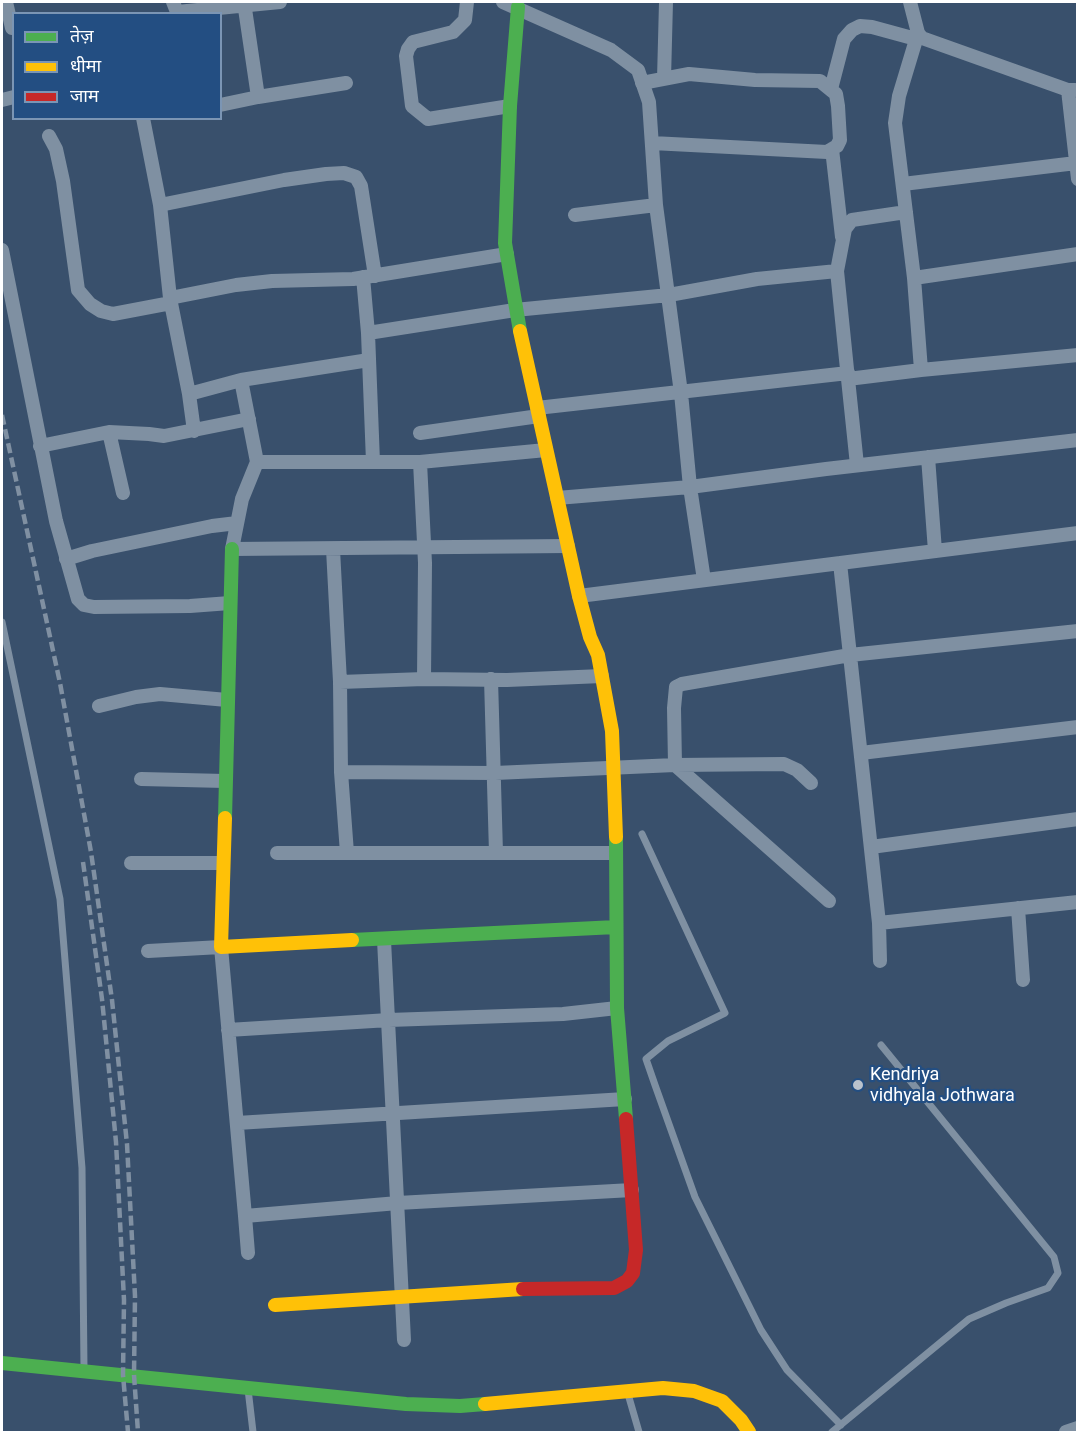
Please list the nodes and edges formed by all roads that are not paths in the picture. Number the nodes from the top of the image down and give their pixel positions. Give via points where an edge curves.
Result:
1 (6, 2) edge
2 (173, 2) edge
3 (280, 2) edge
4 (467, 2) edge
5 (503, 2) edge
6 (666, 2) edge
7 (910, 2) edge
8 (244, 3) edge
9 (518, 7) junction
10 (12, 28) dead end
11 (917, 36) junction
12 (664, 79) junction
13 (642, 83) junction
14 (346, 84) dead end
15 (831, 88) junction
16 (1073, 90) edge
17 (258, 97) junction
18 (222, 105) edge
19 (510, 106) junction
20 (144, 120) edge
21 (49, 136) dead end
22 (652, 143) junction
23 (832, 149) junction
24 (1076, 163) junction
25 (1077, 179) edge
26 (903, 184) junction
27 (160, 205) junction
28 (656, 205) junction
29 (906, 212) junction
30 (575, 215) dead end
31 (842, 238) junction
32 (2, 250) edge
33 (507, 254) junction
34 (1077, 254) edge
35 (837, 271) junction
36 (369, 277) junction
37 (914, 278) junction
38 (669, 295) junction
39 (171, 300) junction
40 (515, 310) junction
41 (368, 333) junction
42 (1077, 355) edge
43 (369, 360) junction
44 (921, 370) junction
45 (848, 376) junction
46 (241, 380) junction
47 (681, 393) junction
48 (189, 394) junction
49 (538, 412) junction
50 (249, 418) junction
51 (194, 431) junction
52 (109, 432) junction
53 (420, 433) dead end
54 (1077, 440) edge
55 (40, 446) junction
56 (546, 450) junction
57 (928, 457) junction
58 (257, 462) junction
59 (373, 462) junction
60 (420, 462) junction
61 (857, 465) junction
62 (690, 487) junction
63 (123, 493) dead end
64 (557, 498) junction
65 (237, 523) junction
66 (1077, 532) edge
67 (568, 546) junction
68 (424, 547) junction
69 (232, 549) junction
70 (333, 549) junction
71 (935, 550) junction
72 (66, 559) junction
73 (840, 563) junction
74 (704, 580) junction
75 (579, 596) junction
76 (230, 603) junction
77 (2, 622) edge
78 (1077, 631) edge
79 (850, 655) junction
80 (602, 676) junction
81 (424, 679) junction
82 (491, 679) junction
83 (340, 682) junction
84 (227, 700) junction
85 (99, 706) dead end
86 (1077, 726) edge
87 (861, 753) junction
88 (675, 765) junction
89 (614, 769) junction
90 (341, 772) junction
91 (495, 773) junction
92 (141, 779) dead end
93 (225, 782) junction
94 (811, 783) dead end
95 (1077, 819) edge
96 (642, 834) dead end
97 (871, 847) junction
98 (278, 853) dead end
99 (346, 853) junction
100 (616, 853) junction
101 (496, 854) junction
102 (131, 862) dead end
103 (223, 863) junction
104 (829, 901) dead end
105 (1077, 902) edge
106 (1018, 908) junction
107 (879, 923) junction
108 (616, 927) junction
109 (384, 940) junction
110 (221, 947) junction
111 (148, 951) dead end
112 (880, 961) dead end
113 (1023, 980) dead end
114 (617, 1008) junction
115 (389, 1020) junction
116 (228, 1030) junction
117 (881, 1045) dead end
118 (625, 1099) junction
119 (394, 1113) junction
120 (237, 1123) junction
121 (632, 1190) junction
122 (398, 1203) junction
123 (245, 1216) junction
124 (248, 1253) dead end
125 (403, 1297) junction
126 (275, 1305) dead end
127 (404, 1340) dead end
128 (2, 1363) edge
129 (84, 1371) junction
130 (247, 1387) junction
131 (627, 1392) junction
132 (841, 1425) junction
133 (1077, 1428) edge
134 (253, 1432) edge
135 (639, 1432) edge
136 (749, 1432) edge
137 (831, 1432) edge
138 (1066, 1432) edge

1 - 10 street
2 - 8 street via 177,12
3 - 8 street
4 - 19 street via 465,20 453,32 413,42 408,50 412,106 428,119
5 - 9 street
6 - 12 street
7 - 11 street
8 - 17 street
9 - 13 street via 611,50 638,69
9 - 19 street
11 - 15 street via 872,27 852,30 844,39
11 - 16 street
11 - 26 street via 895,123
12 - 13 street
12 - 15 street via 689,74 820,81
13 - 22 street via 649,102
14 - 17 street
15 - 23 street via 836,94 840,140
16 - 24 street
17 - 18 street
19 - 33 street
20 - 27 street
21 - 39 street via 63,181 78,290 90,304 112,314
22 - 23 street via 827,152
22 - 28 street
23 - 31 street
24 - 25 street
24 - 26 street
26 - 29 street
27 - 36 street via 305,177 344,173 356,177 361,186
27 - 39 street
28 - 30 street
28 - 38 street
29 - 31 street via 852,220
29 - 37 street
31 - 35 street
32 - 55 street
33 - 36 street
33 - 40 street
34 - 37 street
35 - 38 street via 757,279
35 - 45 street
36 - 39 street via 236,285
36 - 41 street
37 - 44 street
38 - 40 street
38 - 47 street
39 - 48 street
40 - 41 street
40 - 49 street
41 - 43 street
42 - 44 street
43 - 46 street
43 - 59 street
44 - 45 street
45 - 47 street
45 - 61 street
46 - 48 street
46 - 50 street
47 - 49 street
47 - 62 street
48 - 51 street
49 - 53 street
49 - 56 street
50 - 51 street
50 - 58 street
51 - 52 street via 164,436
52 - 55 street
52 - 63 street
54 - 57 street
55 - 72 street
56 - 60 street
56 - 64 street
57 - 61 street
57 - 71 street
58 - 59 street
58 - 65 street
59 - 60 street
60 - 68 street
61 - 62 street
62 - 64 street
62 - 74 street
64 - 67 street
65 - 69 street
65 - 72 street via 103,548
66 - 71 street
67 - 68 street
67 - 75 street
68 - 70 street
68 - 81 street
69 - 70 street
69 - 76 street
70 - 83 street
71 - 73 street
72 - 76 street via 78,599 84,605
73 - 74 street
73 - 79 street
74 - 75 street
75 - 80 street
76 - 84 street
77 - 129 lane via 60,899 82,1168
78 - 79 street
79 - 87 street
79 - 88 street via 676,687
80 - 82 street
80 - 89 street
81 - 82 street
81 - 83 street
82 - 91 street
83 - 90 street
84 - 85 street via 160,694
84 - 93 street
86 - 87 street
87 - 97 street
88 - 89 street
88 - 94 street via 784,764
88 - 104 street
89 - 91 street
89 - 100 street
90 - 91 street
90 - 99 street
91 - 101 street
92 - 93 street
93 - 103 street
95 - 97 street
96 - 132 lane via 725,1013 668,1041 646,1059 695,1197 761,1330 787,1370
97 - 107 street
98 - 99 street
99 - 101 street
100 - 101 street
100 - 108 street
102 - 103 street
103 - 110 street
105 - 106 street
106 - 107 street
106 - 113 street
107 - 112 street
108 - 109 street
108 - 114 street
109 - 110 street
109 - 115 street
110 - 111 street
110 - 116 street
114 - 115 street via 563,1014
114 - 118 street
115 - 116 street
115 - 119 street
116 - 120 street
117 - 132 lane via 1054,1257 1058,1273 1048,1288 969,1318
118 - 119 street
118 - 121 street
119 - 120 street
119 - 122 street
120 - 123 street
121 - 122 street
121 - 125 street via 636,1250 633,1273 614,1288 548,1287
122 - 123 street
122 - 125 street
123 - 124 street
125 - 126 street
125 - 127 street
128 - 129 street
129 - 130 street
130 - 131 street via 460,1406
130 - 134 lane
131 - 135 lane
131 - 136 street via 663,1388 694,1391 722,1401
132 - 137 lane
133 - 138 street

